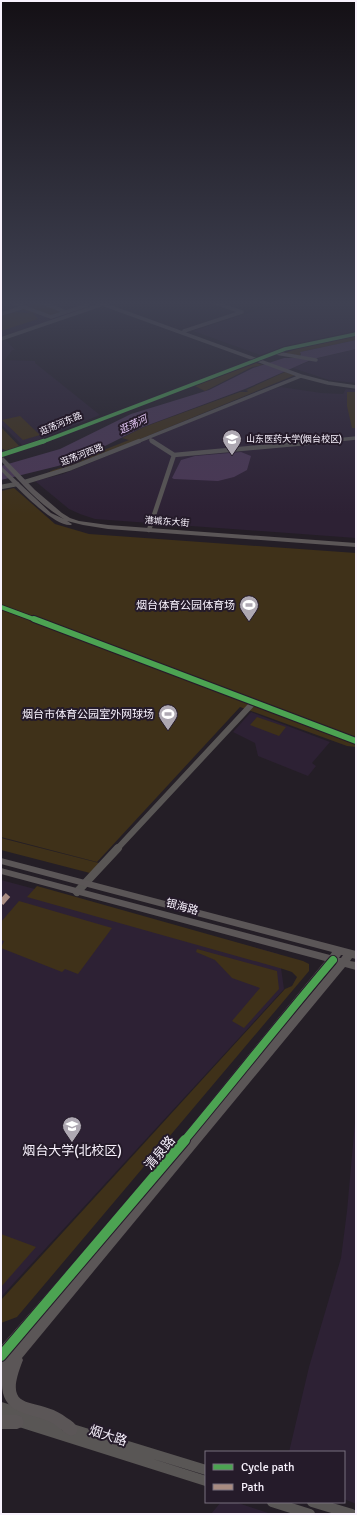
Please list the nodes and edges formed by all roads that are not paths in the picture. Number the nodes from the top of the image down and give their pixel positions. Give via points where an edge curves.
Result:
1 (223, 372) edge
2 (292, 372) edge
3 (294, 372) edge
4 (301, 376) junction
5 (356, 386) edge
6 (356, 438) edge
7 (151, 440) dead end
8 (174, 455) junction
9 (1, 457) edge
10 (1, 468) edge
11 (25, 482) junction
12 (17, 484) junction
13 (1, 487) edge
14 (149, 530) junction
15 (356, 545) edge
16 (356, 550) edge
17 (1, 607) edge
18 (253, 703) junction
19 (356, 741) edge
20 (1, 861) edge
21 (1, 871) edge
22 (84, 883) junction
23 (77, 892) junction
24 (348, 960) edge
25 (21, 1349) junction
26 (1, 1356) edge
27 (1, 1373) edge
28 (1, 1407) edge
29 (1, 1416) edge
30 (1, 1422) edge
31 (17, 1422) junction
32 (71, 1429) junction
33 (205, 1470) edge
34 (205, 1481) edge
35 (275, 1503) edge
36 (315, 1503) edge
37 (310, 1514) edge
38 (352, 1514) edge

1 - 9 street, 逛荡河东路
2 - 4 street
3 - 5 street
4 - 5 street via 333,384
4 - 11 street, 逛荡河西路 via 71,468
6 - 8 street
7 - 8 street
8 - 14 street
9 - 11 main road, 港城东大街
10 - 12 main road, 港城东大街
11 - 14 main road, 港城东大街 via 56,511 70,519 97,526
12 - 13 street
12 - 16 main road, 港城东大街 via 55,518 88,529
14 - 15 main road, 港城东大街
17 - 18 street
18 - 19 street
18 - 22 street
20 - 22 main road, 银海路
21 - 23 main road, 银海路
22 - 23 street
22 - 24 main road, 银海路
23 - 24 main road, 银海路
24 - 25 main road, 清泉路
24 - 26 main road, 清泉路 via 275,1028 152,1180
25 - 27 main road, 清泉路
25 - 32 main road via 8,1381 8,1392 12,1399 16,1404 52,1416
28 - 32 street, 烟大路
29 - 31 street, 烟大路
30 - 31 main road
31 - 34 street, 烟大路
32 - 33 street, 烟大路
35 - 37 street
36 - 38 street

